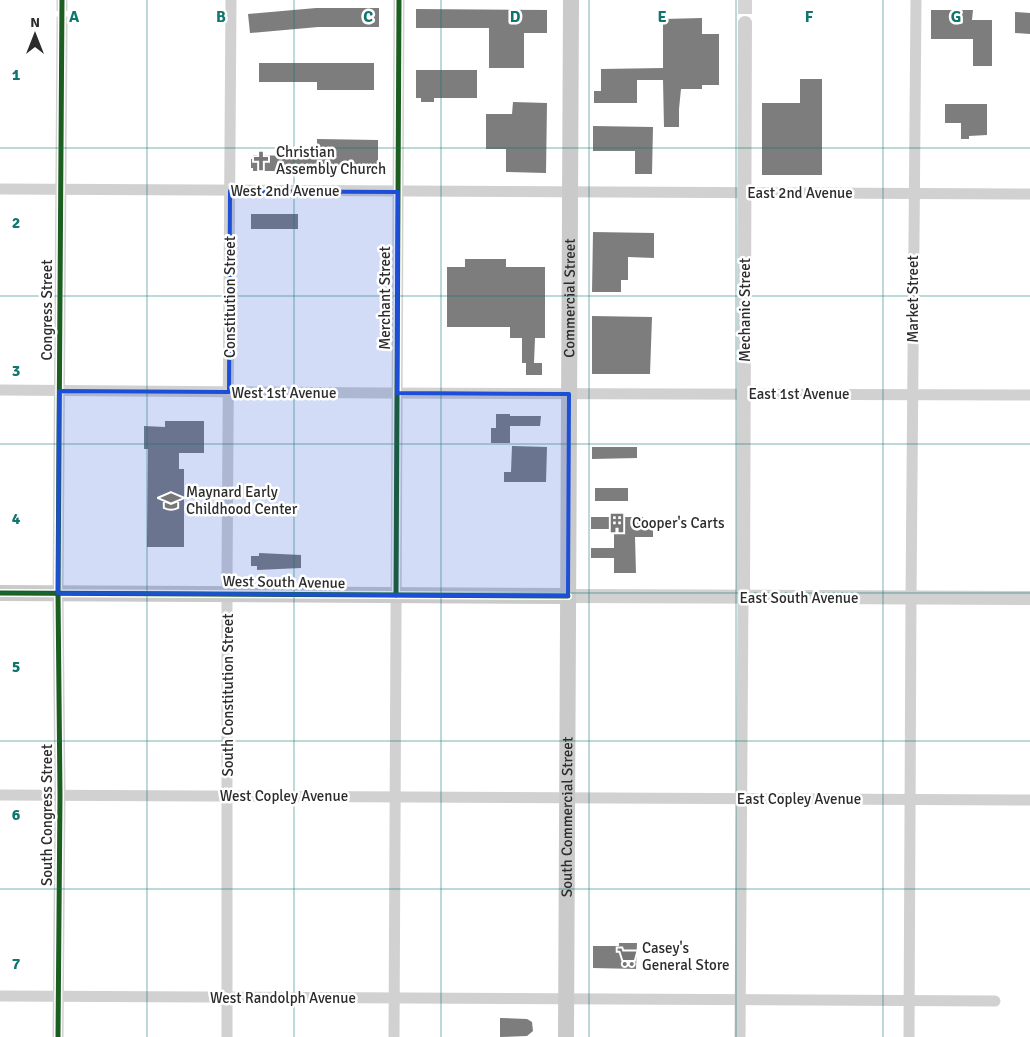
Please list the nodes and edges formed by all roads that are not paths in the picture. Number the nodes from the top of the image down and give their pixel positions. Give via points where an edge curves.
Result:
1 (231, 0) edge
2 (399, 0) edge
3 (570, 0) edge
4 (916, 0) edge
5 (745, 23) tunnel mouth
6 (62, 26) tunnel mouth
7 (0, 189) edge
8 (60, 189) junction
9 (230, 191) junction
10 (398, 192) junction
11 (570, 192) junction
12 (745, 192) junction
13 (913, 193) junction
14 (1030, 194) edge
15 (0, 390) edge
16 (59, 391) junction
17 (229, 392) junction
18 (397, 393) junction
19 (568, 394) junction
20 (745, 394) junction
21 (912, 394) junction
22 (1030, 394) edge
23 (0, 593) edge
24 (58, 593) junction
25 (228, 594) junction
26 (396, 595) junction
27 (568, 596) junction
28 (743, 597) junction
29 (910, 598) junction
30 (1030, 598) edge
31 (0, 795) edge
32 (60, 795) junction
33 (228, 796) junction
34 (396, 797) junction
35 (567, 798) junction
36 (742, 798) junction
37 (910, 799) junction
38 (1030, 800) edge
39 (0, 996) edge
40 (59, 997) junction
41 (227, 998) junction
42 (394, 998) junction
43 (566, 999) junction
44 (740, 1000) junction
45 (910, 1001) junction
46 (995, 1001) dead end
47 (58, 1037) edge
48 (227, 1037) edge
49 (394, 1037) edge
50 (566, 1037) edge
51 (740, 1037) edge
52 (909, 1037) edge

1 - 9 street, Constitution Street
2 - 10 street, Merchant Street
3 - 11 main road, Commercial Street
4 - 13 street, Market Street
5 - 12 street, Mechanic Street
6 - 8 street, Congress Street
7 - 8 street, West 2nd Avenue
8 - 9 street, West 2nd Avenue
8 - 16 street, Congress Street
9 - 10 street, West 2nd Avenue
9 - 17 street, Constitution Street
10 - 11 street, West 2nd Avenue
10 - 18 street, Merchant Street
11 - 12 street, East 2nd Avenue
11 - 19 main road, Commercial Street
12 - 13 street, East 2nd Avenue
12 - 20 street, Mechanic Street
13 - 14 street, East 2nd Avenue
13 - 21 street, Market Street
15 - 16 street, West 1st Avenue
16 - 17 street, West 1st Avenue
16 - 24 street, Congress Street
17 - 18 street, West 1st Avenue
17 - 25 street, Constitution Street
18 - 19 street, West 1st Avenue
18 - 26 street, Merchant Street
19 - 20 street, East 1st Avenue
19 - 27 main road, Commercial Street
20 - 21 street, East 1st Avenue
20 - 28 street, Mechanic Street
21 - 22 street, East 1st Avenue
21 - 29 street, Market Street
23 - 24 main road, West South Avenue
24 - 25 main road, West South Avenue
24 - 32 street, South Congress Street
25 - 26 main road, West South Avenue
25 - 33 street, South Constitution Street
26 - 27 main road, West South Avenue
26 - 34 street, Merchant Street
27 - 28 street, East South Avenue
27 - 35 main road, South Commercial Street
28 - 29 street, East South Avenue
28 - 36 street
29 - 30 street, East South Avenue
29 - 37 street, Market Street
31 - 32 street, West Copley Avenue
32 - 33 street, West Copley Avenue
32 - 40 street, South Congress Street
33 - 34 street, West Copley Avenue
33 - 41 street, South Constitution Street
34 - 35 street, West Copley Avenue
34 - 42 street, Merchant Street
35 - 36 street, East Copley Avenue
35 - 43 main road, South Commercial Street
36 - 37 street, East Copley Avenue
36 - 44 street
37 - 38 street, East Copley Avenue
37 - 45 street, Market Street
39 - 40 street, West Randolph Avenue
40 - 41 street, West Randolph Avenue
40 - 47 street, South Congress Street
41 - 42 street, West Randolph Avenue
41 - 48 street, South Constitution Street
42 - 43 street, West Randolph Avenue
42 - 49 street, Merchant Street
43 - 44 street, West Randolph Avenue
43 - 50 main road, South Commercial Street
44 - 45 street, West Randolph Avenue
44 - 51 street
45 - 46 street, West Randolph Avenue
45 - 52 street, Market Street

